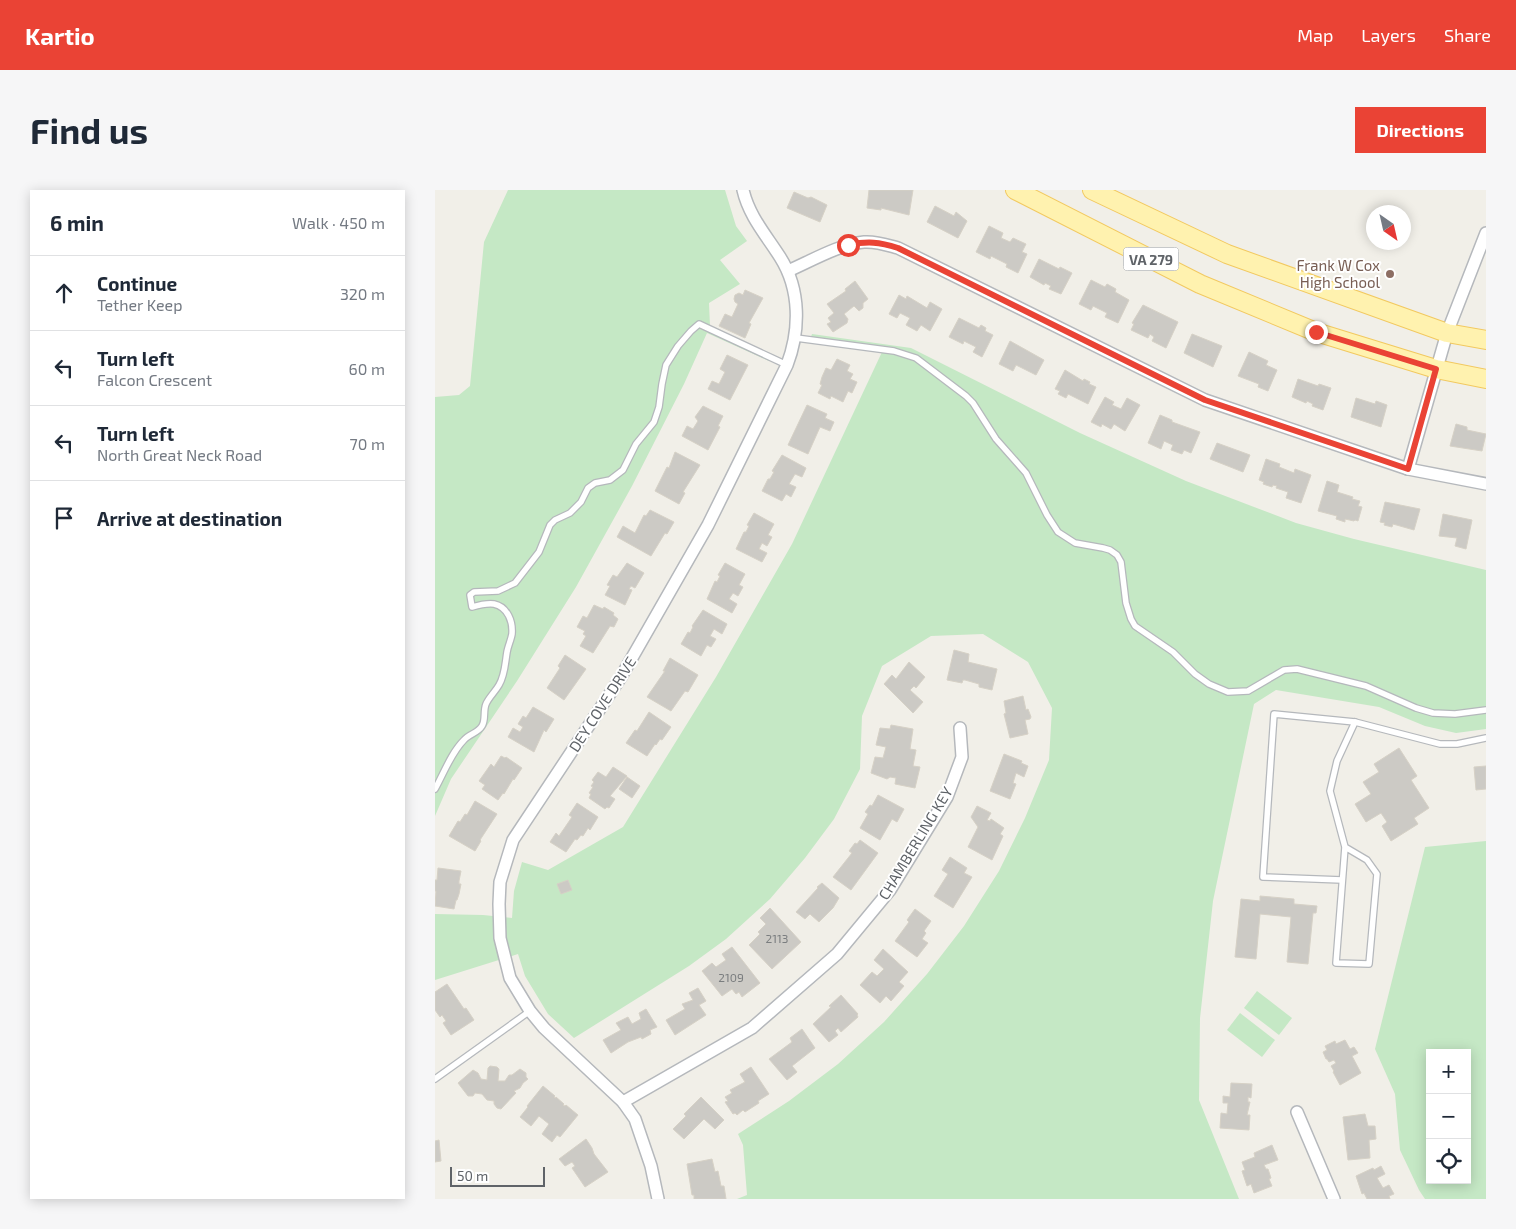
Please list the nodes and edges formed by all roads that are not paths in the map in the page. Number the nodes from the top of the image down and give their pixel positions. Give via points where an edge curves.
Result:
1 (743, 190) edge
2 (1015, 190) edge
3 (1092, 190) edge
4 (1486, 233) edge
5 (788, 271) junction
6 (1447, 332) junction
7 (796, 338) junction
8 (1486, 340) edge
9 (787, 365) junction
10 (1436, 369) junction
11 (1486, 379) edge
12 (1408, 469) junction
13 (1486, 484) edge
14 (1486, 710) edge
15 (1355, 722) junction
16 (960, 728) dead end
17 (1486, 738) edge
18 (435, 789) edge
19 (1345, 847) junction
20 (1342, 880) junction
21 (530, 1011) junction
22 (435, 1079) edge
23 (623, 1102) junction
24 (1297, 1112) dead end
25 (657, 1199) edge
26 (1334, 1199) edge

1 - 5 street, DEY COVE DRIVE via 755,221
2 - 10 main road, VA 279 via 1200,284 1316,332
3 - 6 main road, VA 279 via 1227,254
4 - 6 street
5 - 7 street, DEY COVE DRIVE via 796,304
5 - 12 street via 848,245 865,242 898,248 1205,400
6 - 8 main road, VA 279
6 - 10 street
7 - 9 street, DEY COVE DRIVE
7 - 14 lane via 909,354 965,396 996,439 1026,472 1058,532 1075,543 1103,548 1117,555 1135,626 1173,652 1209,684 1228,692 1248,691 1279,672 1297,669 1366,686 1433,713
9 - 18 lane via 699,324 678,346 666,365 654,422 623,470 588,488 570,513 550,525 539,552 515,584 498,591 470,595 472,607 496,604 509,615 511,635 504,674 485,707 483,725 459,746
9 - 21 street, DEY COVE DRIVE via 708,525 621,677 513,840 500,882 500,938 510,978
10 - 11 main road, VA 279
10 - 12 street
12 - 13 street
15 - 17 lane via 1439,744
15 - 19 lane via 1337,760 1330,791
15 - 20 lane via 1274,714 1263,877
16 - 23 street, CHAMBERLING KEY via 962,757 947,796 890,890 837,954 752,1028
19 - 20 lane
19 - 20 lane via 1367,860 1377,874 1369,964 1336,963
21 - 22 lane
21 - 23 street, DEY COVE DRIVE
23 - 25 street, DEY COVE DRIVE via 635,1119 643,1141
24 - 26 street

